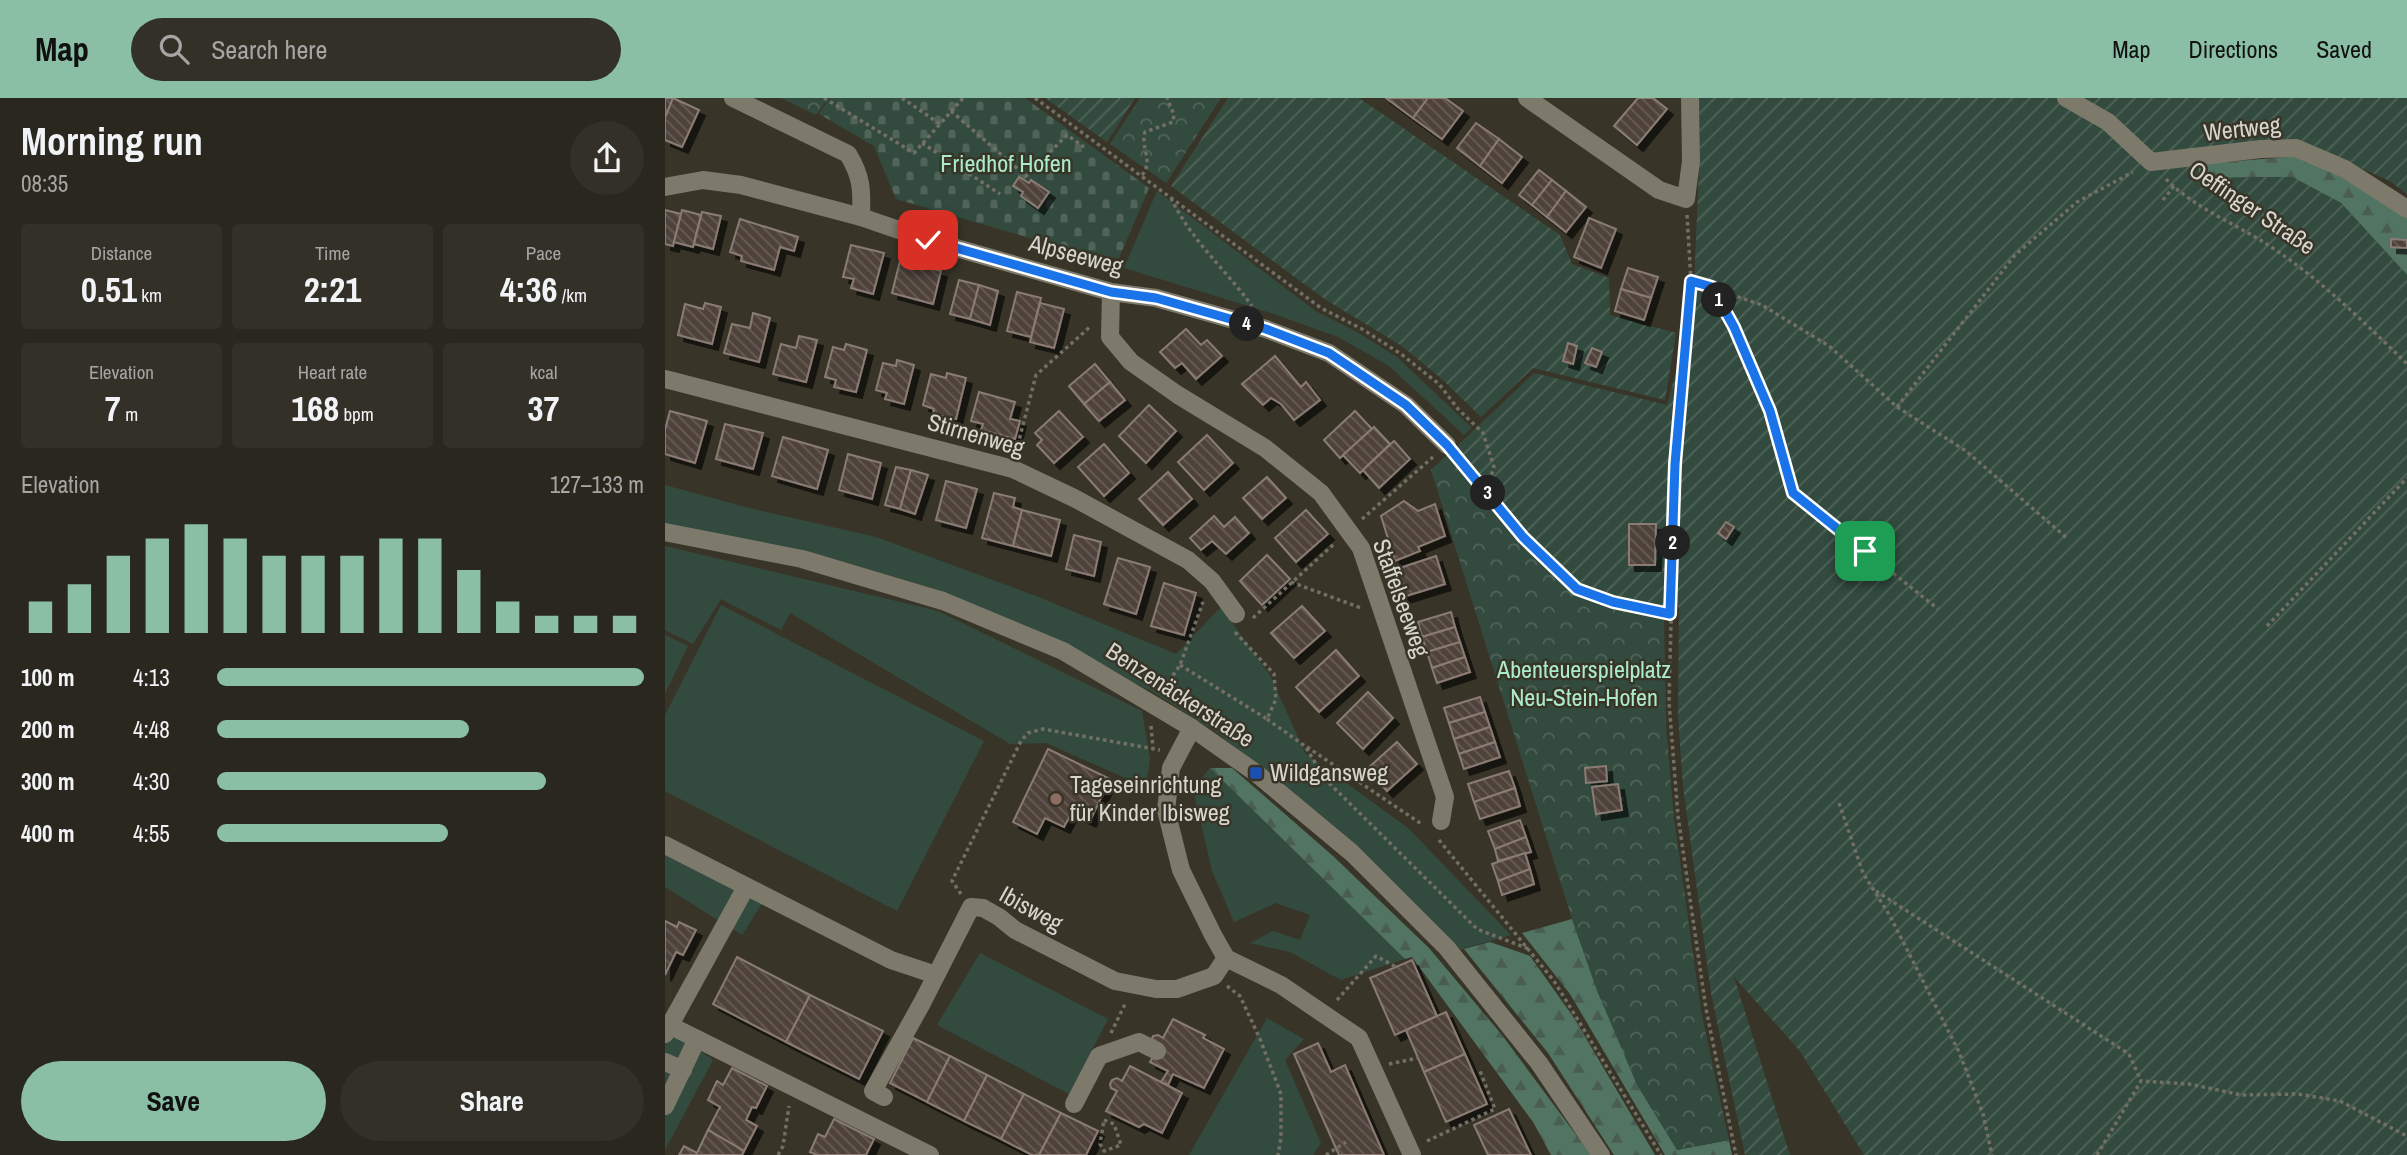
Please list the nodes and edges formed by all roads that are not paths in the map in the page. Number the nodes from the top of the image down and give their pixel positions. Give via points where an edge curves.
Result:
1 (733, 98) edge
2 (1527, 98) edge
3 (1690, 98) edge
4 (2066, 98) edge
5 (665, 187) edge
6 (2407, 209) edge
7 (861, 217) junction
8 (1111, 292) junction
9 (665, 379) edge
10 (1447, 445) road end
11 (665, 532) edge
12 (1236, 614) road end
13 (1192, 728) junction
14 (1436, 825) road end
15 (665, 845) edge
16 (746, 887) junction
17 (1226, 958) junction
18 (936, 975) junction
19 (668, 1030) edge
20 (697, 1039) junction
21 (1157, 1051) dead end
22 (665, 1062) edge
23 (683, 1070) junction
24 (884, 1097) dead end
25 (1074, 1104) dead end
26 (665, 1106) edge
27 (1411, 1152) edge
28 (930, 1155) edge
29 (1601, 1155) edge

1 - 7 street via 848,154 862,186
2 - 3 street via 1658,190 1686,199
4 - 6 street, Wertweg via 2108,122 2151,162 2296,148 2345,169
5 - 7 street, Alpseeweg via 703,180 741,185
7 - 8 street, Alpseeweg
8 - 10 street, Alpseeweg via 1156,298 1266,329 1329,353 1406,405
8 - 14 street, Staffelseeweg via 1110,337 1131,362 1265,448 1321,493 1361,548 1445,797
9 - 12 street, Stirnenweg via 1013,468 1188,560 1212,581
11 - 13 street, Benzenäckerstraße via 802,559 943,601 1063,651
13 - 17 street via 1171,768 1166,810 1181,870
13 - 29 street, Benzenäckerstraße via 1352,853 1447,948 1538,1063
15 - 16 street
16 - 18 street via 891,960
16 - 19 street
17 - 18 street, Ibisweg via 1214,976 1177,989 1115,981 1015,930 983,908 971,907
17 - 27 street via 1281,985 1359,1038
18 - 24 street, Ibisweg via 873,1091
19 - 20 street
20 - 23 street
20 - 28 street
21 - 25 street via 1139,1042 1099,1056
22 - 23 street
23 - 26 street

